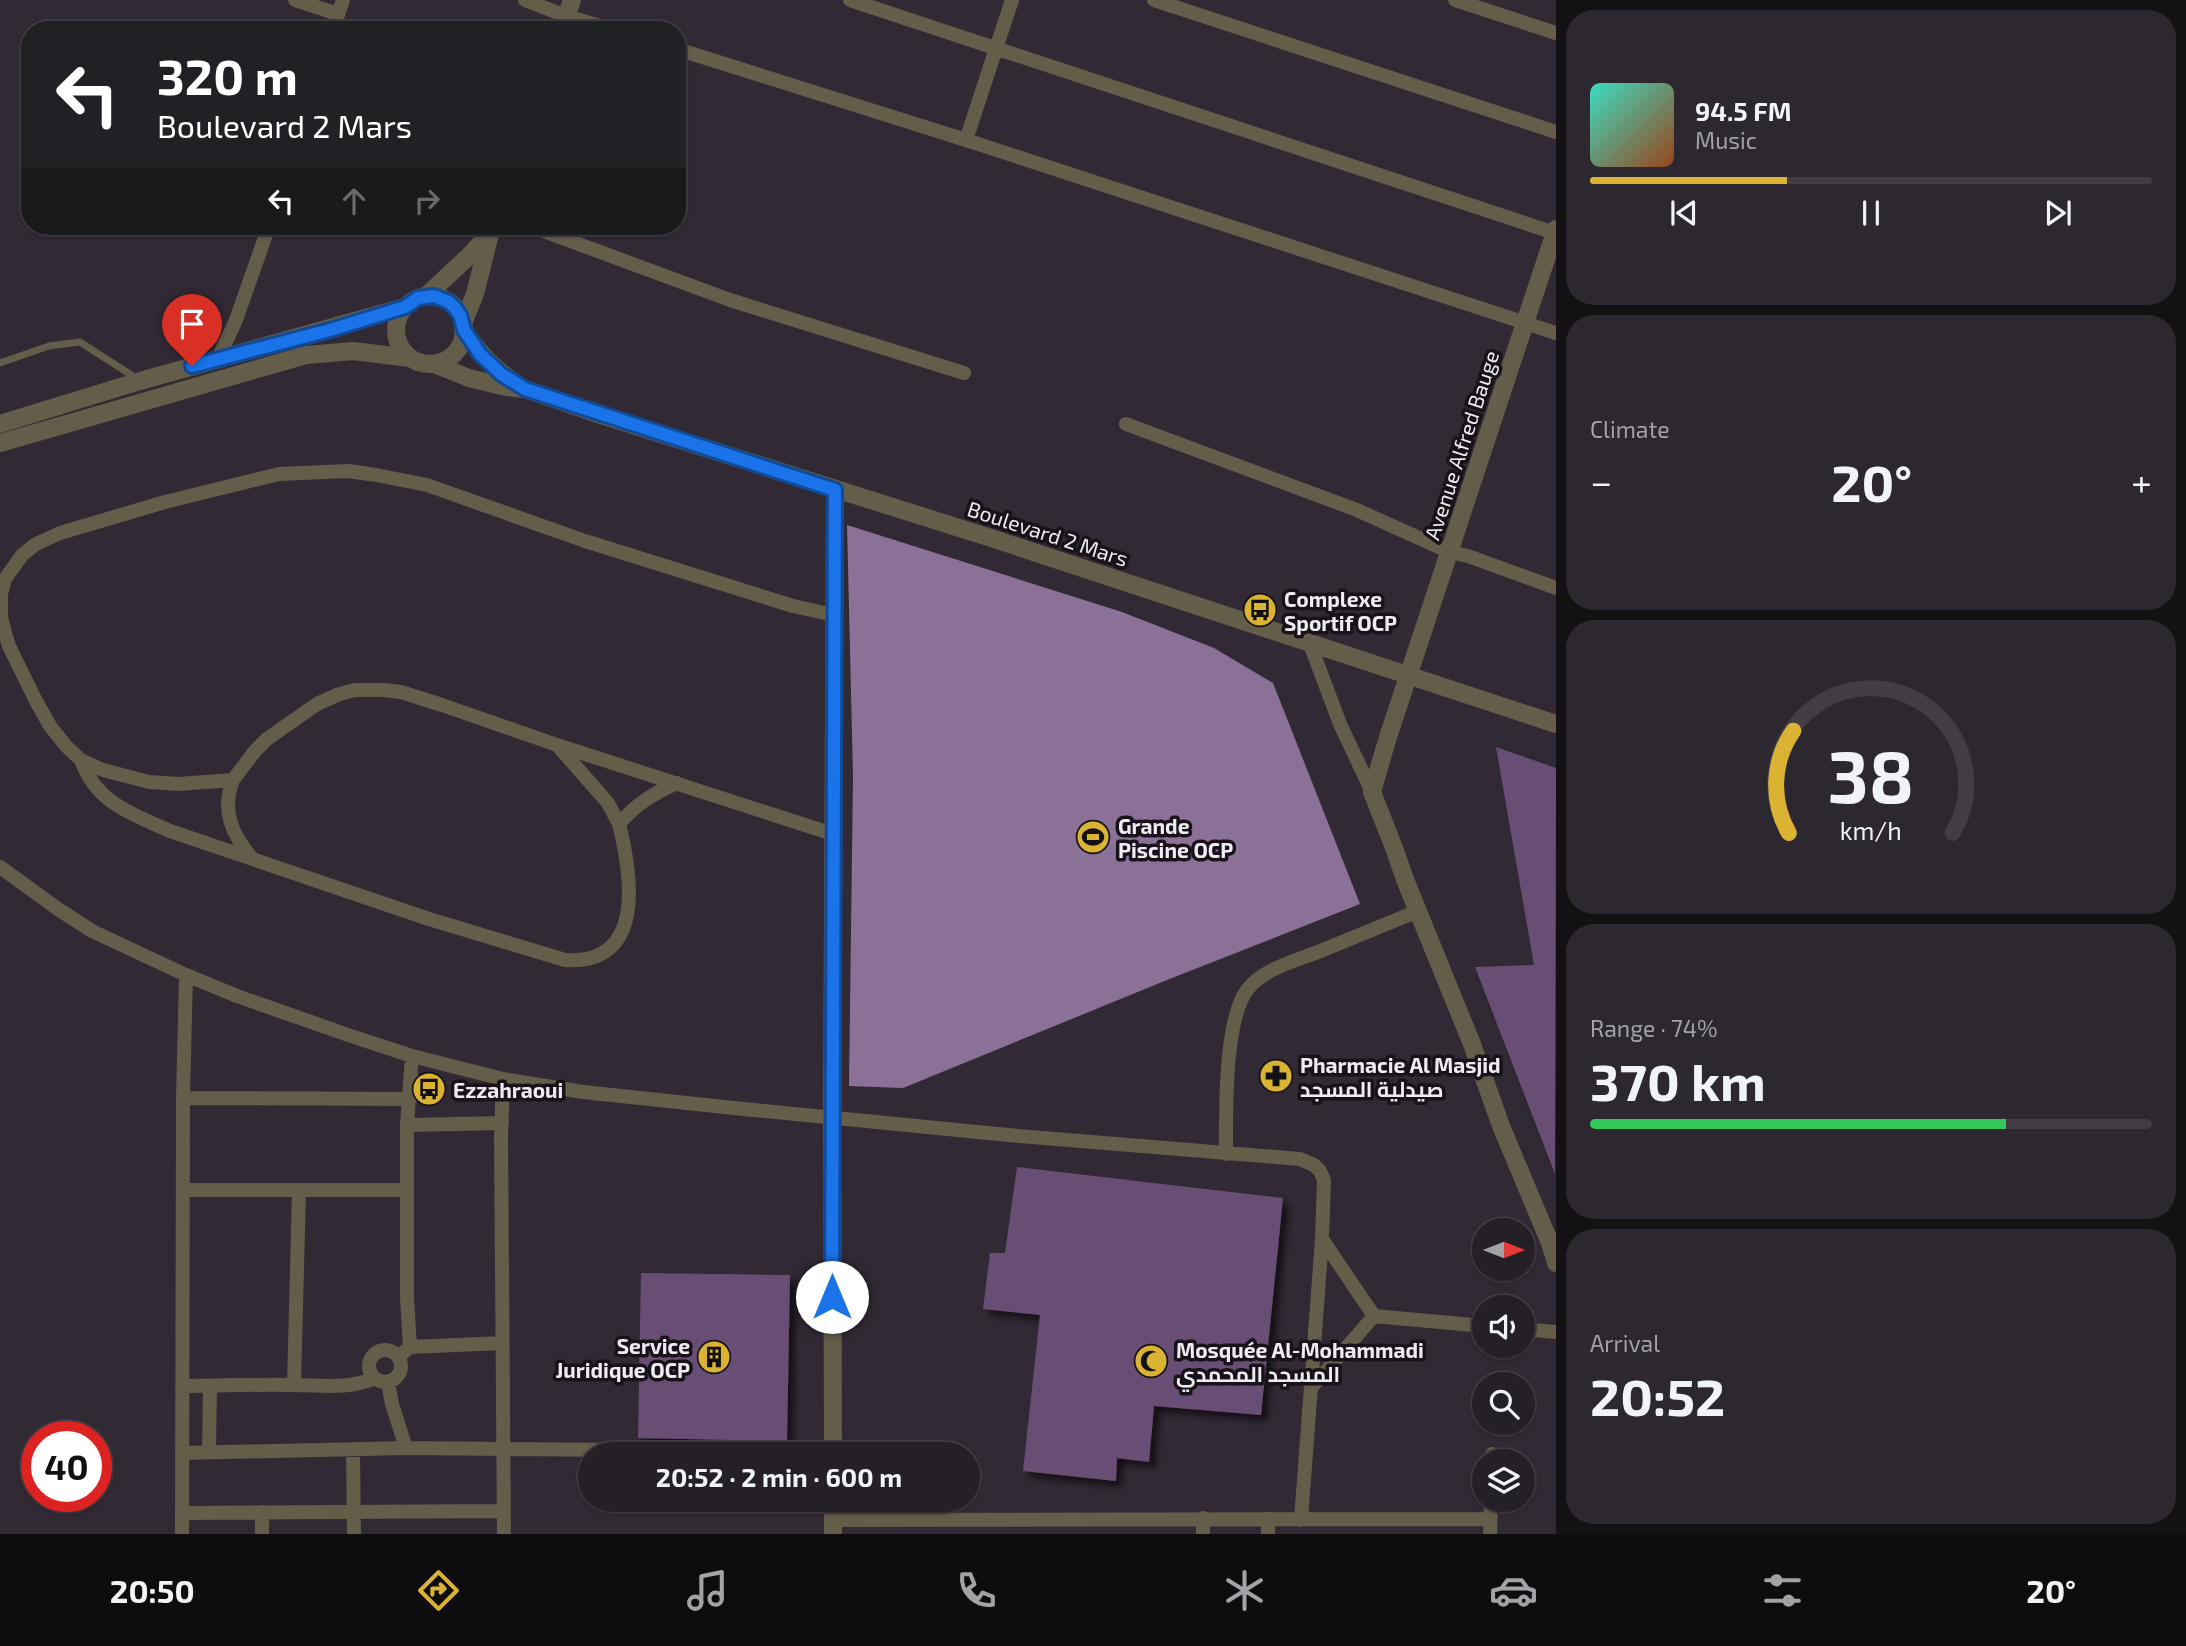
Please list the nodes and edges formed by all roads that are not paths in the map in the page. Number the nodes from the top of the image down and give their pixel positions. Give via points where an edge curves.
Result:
1 (295, 0) edge
2 (525, 0) edge
3 (850, 0) edge
4 (1012, 0) edge
5 (1154, 0) edge
6 (1455, 0) edge
7 (341, 7) edge
8 (567, 15) edge
9 (585, 21) edge
10 (1556, 33) edge
11 (996, 48) junction
12 (686, 52) edge
13 (1556, 132) edge
14 (966, 140) junction
15 (1555, 231) edge
16 (266, 235) edge
17 (487, 235) edge
18 (490, 235) edge
19 (554, 235) edge
20 (426, 296) junction
21 (405, 307) junction
22 (1525, 322) junction
23 (463, 327) junction
24 (1556, 333) edge
25 (410, 358) junction
26 (218, 359) junction
27 (0, 363) edge
28 (434, 364) junction
29 (964, 373) dead end
30 (140, 381) junction
31 (525, 389) junction
32 (0, 424) edge
33 (1126, 424) dead end
34 (0, 443) edge
35 (835, 490) junction
36 (1450, 552) junction
37 (1556, 589) edge
38 (834, 615) junction
39 (1310, 644) junction
40 (1409, 676) junction
41 (1556, 724) edge
42 (557, 745) junction
43 (81, 760) junction
44 (233, 780) junction
45 (677, 783) junction
46 (1372, 792) junction
47 (619, 824) junction
48 (833, 834) junction
49 (254, 860) junction
50 (0, 867) edge
51 (1418, 911) junction
52 (186, 975) junction
53 (412, 1056) junction
54 (503, 1079) junction
55 (183, 1098) junction
56 (410, 1099) junction
57 (832, 1116) junction
58 (502, 1123) junction
59 (407, 1125) junction
60 (1227, 1154) junction
61 (183, 1189) junction
62 (407, 1189) junction
63 (299, 1191) junction
64 (1322, 1239) junction
65 (1556, 1263) edge
66 (1374, 1315) junction
67 (1472, 1325) edge
68 (1535, 1330) edge
69 (1556, 1332) edge
70 (502, 1343) junction
71 (410, 1347) junction
72 (398, 1357) junction
73 (381, 1380) junction
74 (294, 1385) junction
75 (182, 1386) junction
76 (210, 1386) junction
77 (1312, 1387) junction
78 (833, 1442) edge
79 (406, 1448) junction
80 (353, 1449) junction
81 (503, 1449) junction
82 (578, 1450) edge
83 (182, 1452) junction
84 (209, 1452) junction
85 (355, 1511) junction
86 (504, 1511) junction
87 (262, 1512) junction
88 (1490, 1512) edge
89 (182, 1513) junction
90 (1120, 1518) junction
91 (1203, 1518) junction
92 (1490, 1518) junction
93 (1301, 1520) junction
94 (833, 1527) edge
95 (1268, 1527) edge
96 (1321, 1527) edge
97 (182, 1534) edge
98 (262, 1534) edge
99 (354, 1534) edge
100 (504, 1534) edge
101 (1120, 1534) edge
102 (1203, 1534) edge
103 (1490, 1534) edge

1 - 7 street
2 - 8 street
3 - 11 street
4 - 11 street
5 - 13 street
6 - 10 street
8 - 9 street
11 - 14 street
11 - 15 street
12 - 14 street
14 - 22 street
15 - 22 street, Avenue Alfred Bauge
16 - 26 street
17 - 20 street
18 - 23 street
19 - 29 street via 730,300
20 - 21 street
20 - 23 street via 449,302
21 - 25 street via 397,322 397,338
21 - 26 street
22 - 24 street
22 - 36 street, Avenue Alfred Bauge
23 - 28 street via 463,339 455,353
23 - 31 street via 480,354
25 - 28 street
25 - 34 street via 353,351 306,355
26 - 30 street
27 - 30 lane via 49,346 80,342
28 - 31 street via 487,383
30 - 32 street
31 - 35 street, Boulevard 2 Mars
33 - 36 street via 1357,510
35 - 38 street
35 - 39 street, Boulevard 2 Mars
36 - 37 street
36 - 40 street, Avenue Alfred Bauge
38 - 43 street via 585,541 427,485 348,471 279,474 60,533 36,544 12,567 1,594 9,646 50,726
38 - 48 street
39 - 40 street, Boulevard 2 Mars
39 - 46 street
40 - 41 street, Boulevard 2 Mars
40 - 46 street, Avenue Alfred Bauge
42 - 44 street via 401,692 354,690 317,704 267,739
42 - 45 street
42 - 47 street via 608,803
43 - 44 street via 149,782
43 - 49 street via 96,789 115,803 170,831
44 - 49 street via 229,818 234,835
45 - 47 street via 638,804
45 - 48 street
46 - 51 street
47 - 49 street via 628,877 626,922 606,953 580,961 545,955
48 - 57 street
50 - 52 street via 92,931
51 - 60 street via 1278,968 1253,983 1239,1003 1233,1029
51 - 65 street
52 - 53 street
52 - 55 street
53 - 54 street
53 - 56 street
54 - 57 street via 583,1092
54 - 58 street
55 - 56 street
55 - 61 street
56 - 59 street
57 - 60 street
57 - 78 street
58 - 59 street
58 - 70 street
59 - 62 street
60 - 64 street via 1300,1160 1321,1171
61 - 63 street
61 - 75 street
62 - 63 street
62 - 71 street
63 - 74 street
64 - 66 street
64 - 77 street
66 - 67 street
66 - 77 street
68 - 69 street
70 - 71 street
70 - 81 street
71 - 72 street
72 - 73 street via 400,1373
72 - 73 street via 388,1351 376,1353 369,1363 370,1372
73 - 74 street via 344,1387
73 - 79 street
74 - 76 street
75 - 76 street
75 - 83 street
76 - 84 street
77 - 93 street
79 - 80 street
79 - 81 street
80 - 84 street
80 - 85 street
81 - 82 street
81 - 86 street
83 - 84 street
83 - 89 street
85 - 86 street
85 - 87 street
85 - 99 street
86 - 100 street
87 - 89 street
87 - 98 street
88 - 92 street
89 - 97 street
90 - 91 street
90 - 94 street
90 - 101 street
91 - 95 street
91 - 102 street
92 - 96 street
92 - 103 street
93 - 95 street
93 - 96 street

